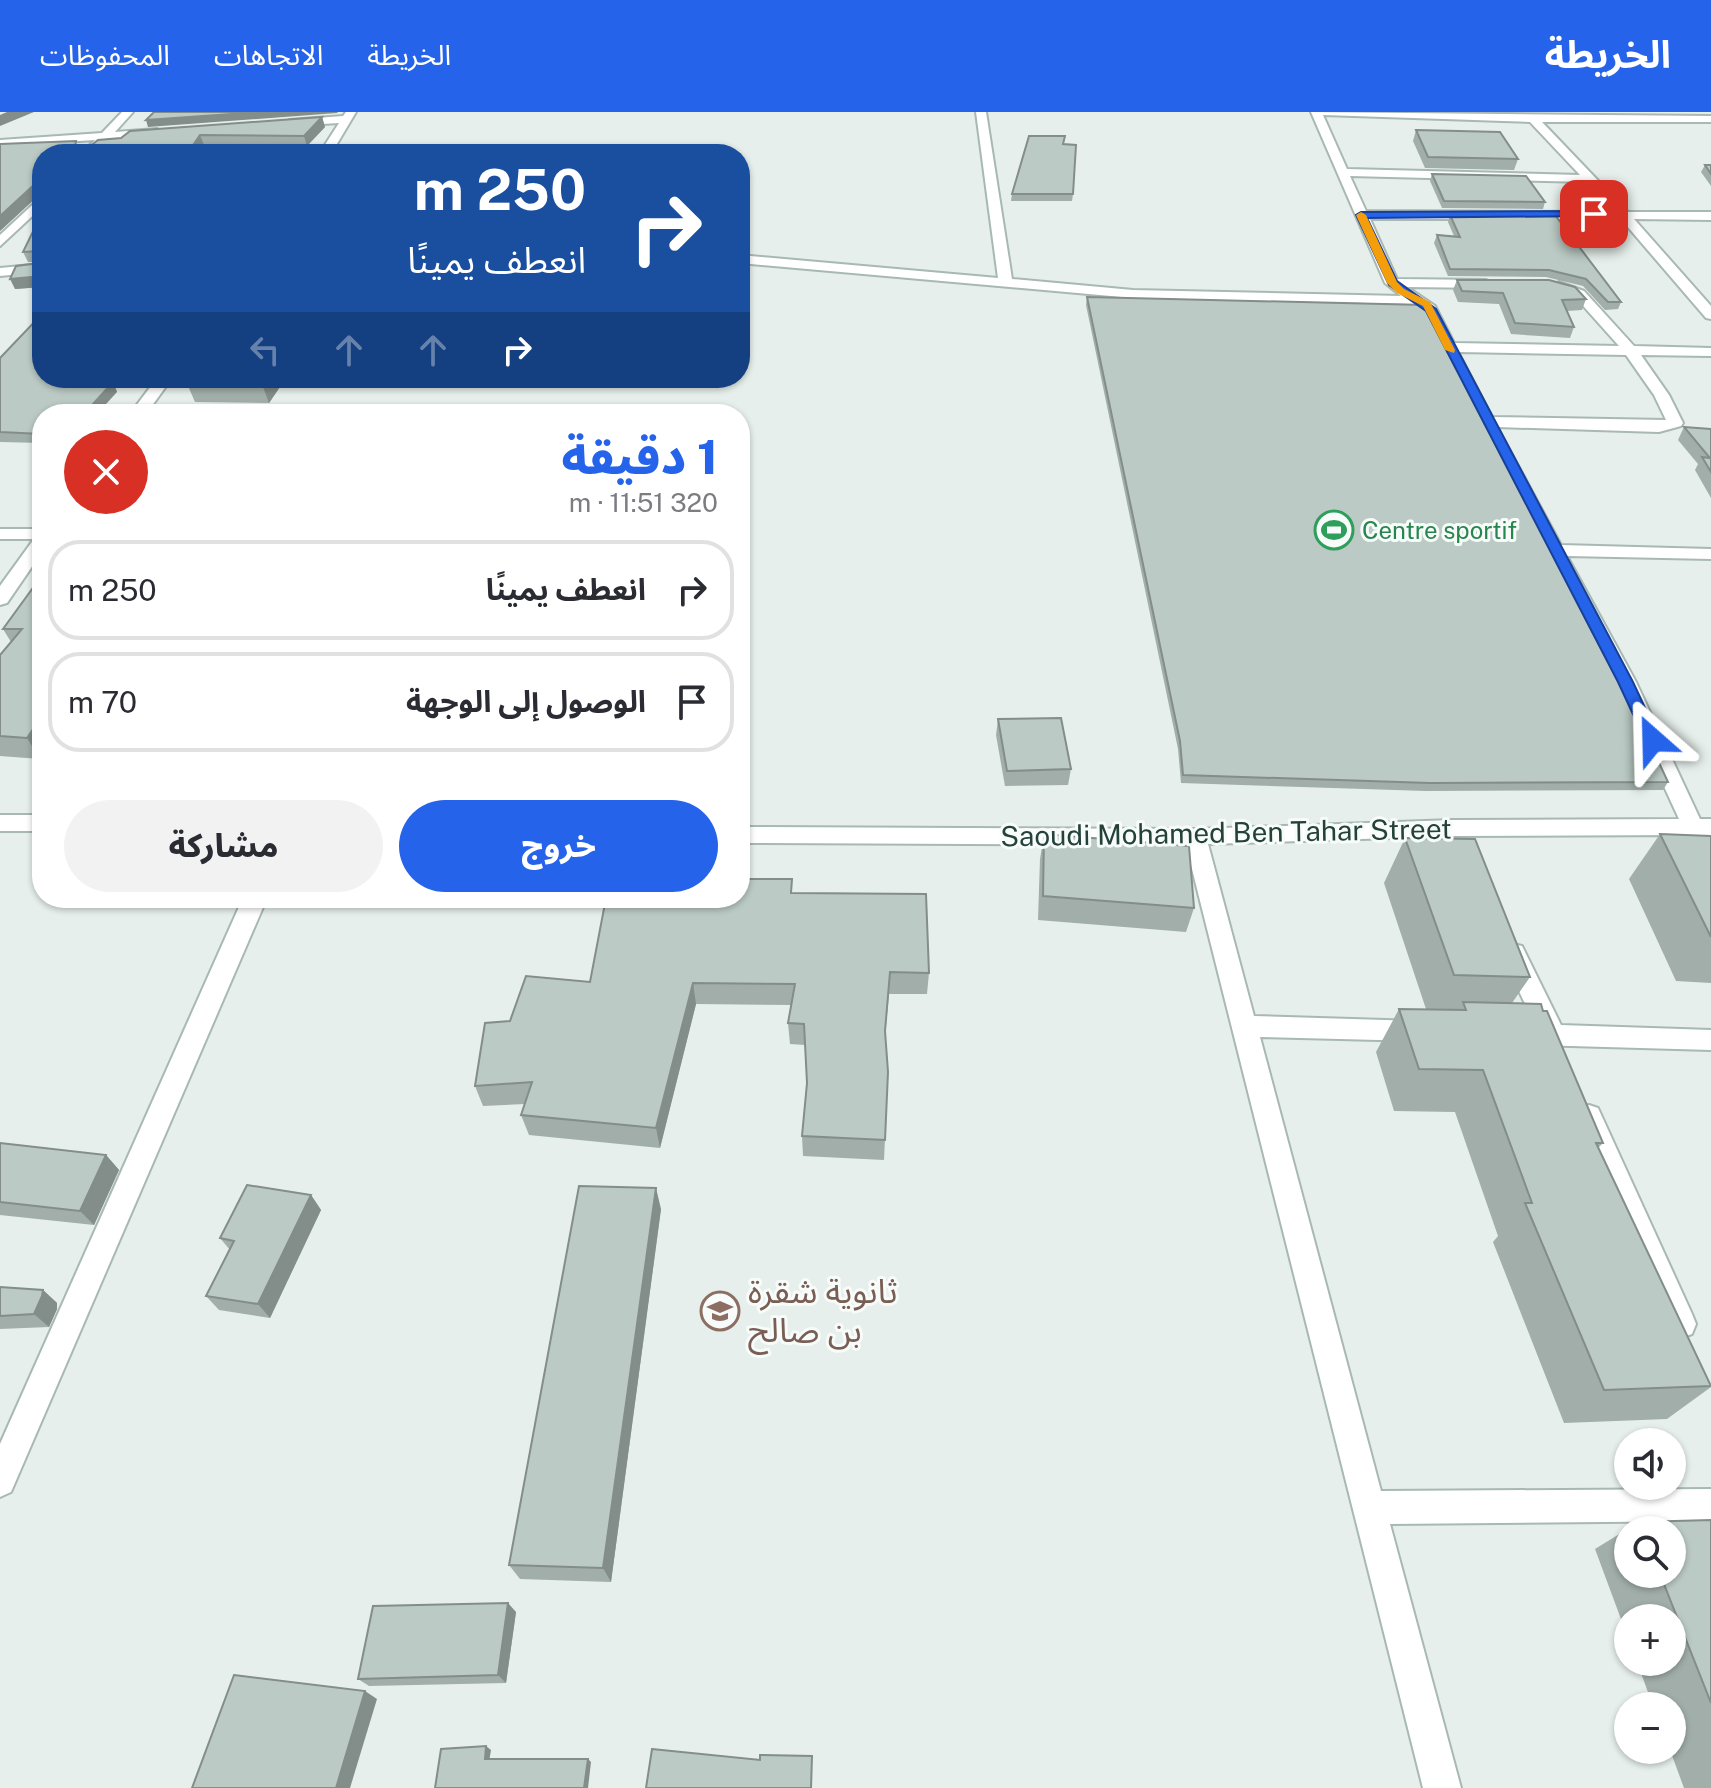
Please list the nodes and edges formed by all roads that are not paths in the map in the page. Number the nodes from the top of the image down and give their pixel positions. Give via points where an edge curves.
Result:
1 (128, 112) edge
2 (981, 112) edge
3 (1316, 112) edge
4 (1530, 115) edge
5 (348, 116) edge
6 (1711, 119) edge
7 (271, 124) edge
8 (165, 132) edge
9 (105, 136) junction
10 (0, 143) edge
11 (97, 144) edge
12 (331, 144) edge
13 (1342, 172) junction
14 (1589, 179) junction
15 (32, 210) edge
16 (1623, 214) junction
17 (1361, 215) junction
18 (1711, 216) edge
19 (0, 242) edge
20 (750, 260) edge
21 (32, 269) edge
22 (0, 272) edge
23 (1392, 283) junction
24 (1006, 284) junction
25 (1499, 284) edge
26 (1545, 284) edge
27 (1422, 301) junction
28 (1711, 315) edge
29 (1448, 347) junction
30 (1630, 350) junction
31 (1711, 352) edge
32 (1489, 422) junction
33 (0, 534) edge
34 (32, 534) edge
35 (1557, 550) junction
36 (32, 554) edge
37 (1711, 554) edge
38 (0, 599) edge
39 (0, 823) edge
40 (32, 823) edge
41 (1702, 827) edge
42 (1453, 828) junction
43 (750, 835) edge
44 (1195, 837) junction
45 (1466, 856) edge
46 (1711, 857) edge
47 (251, 908) edge
48 (1500, 925) edge
49 (1244, 1026) junction
50 (1445, 1032) edge
51 (1507, 1034) edge
52 (1553, 1035) junction
53 (1711, 1040) edge
54 (1566, 1064) edge
55 (1578, 1092) edge
56 (1692, 1348) edge
57 (0, 1481) edge
58 (1711, 1505) edge
59 (1368, 1508) junction
60 (1442, 1788) edge

1 - 9 street
2 - 24 street
3 - 4 street
3 - 13 street
4 - 6 street
4 - 14 street
5 - 7 street
5 - 12 street
8 - 9 street
9 - 10 street
9 - 11 street
13 - 14 street
13 - 17 street
14 - 16 street
15 - 19 street
16 - 17 street
16 - 18 street
16 - 28 street
17 - 23 street
20 - 24 street
21 - 22 street
23 - 25 street
23 - 27 street
24 - 27 street via 1133,294
26 - 30 street via 1583,296
27 - 29 street
29 - 30 street
29 - 32 street
30 - 31 street
30 - 32 street via 1675,423 1659,427
32 - 35 street
33 - 34 street
35 - 37 street
35 - 41 street
36 - 38 street
39 - 40 street
41 - 42 street, Saoudi Mohamed Ben Tahar Street
41 - 46 street
42 - 44 street, Saoudi Mohamed Ben Tahar Street
42 - 45 street
43 - 44 street, Saoudi Mohamed Ben Tahar Street
44 - 49 street
47 - 57 street
48 - 52 street
49 - 50 street
49 - 59 street
51 - 52 street
52 - 53 street
52 - 54 street
55 - 56 street
58 - 59 street
59 - 60 street

